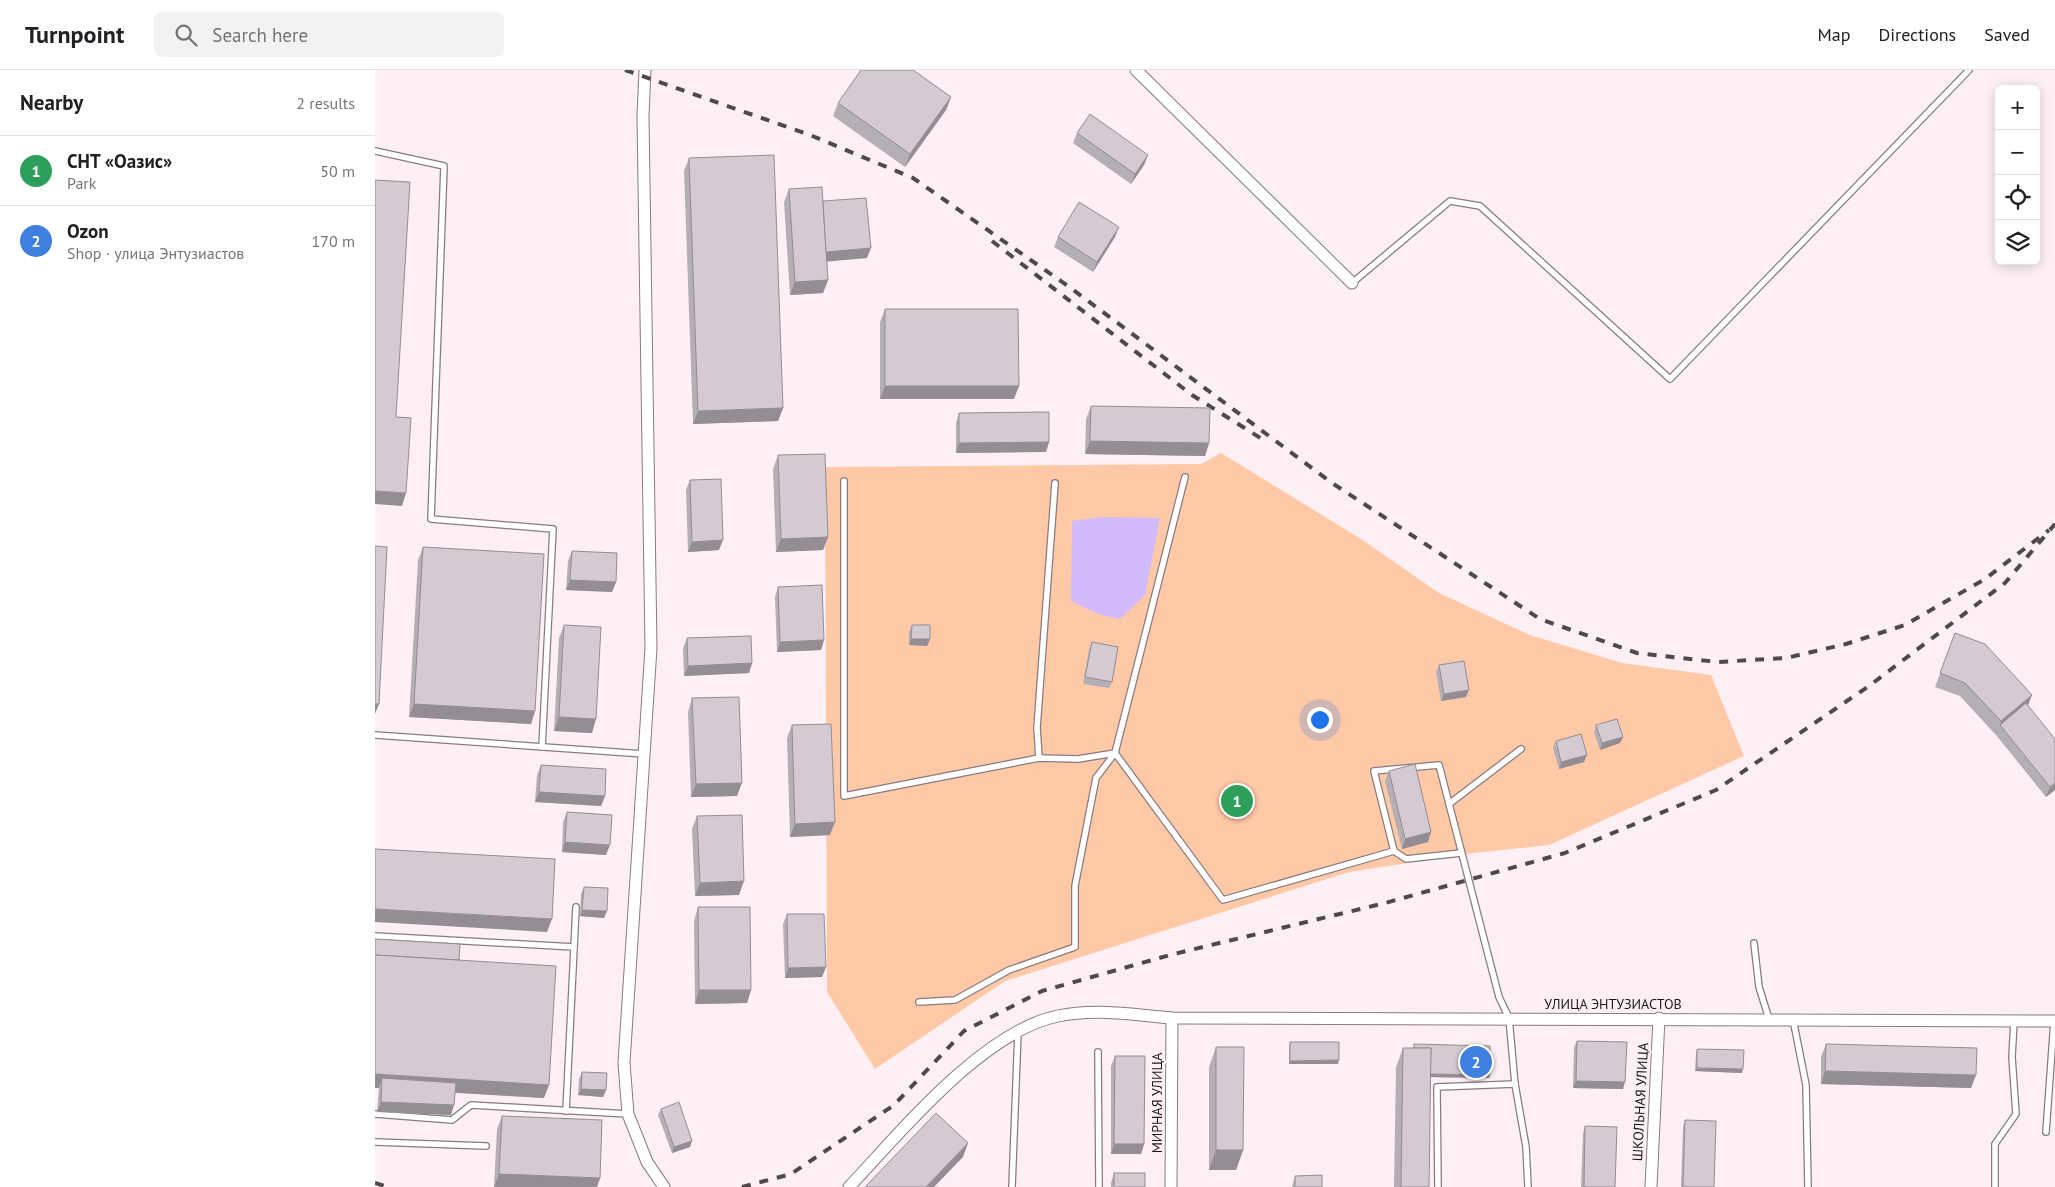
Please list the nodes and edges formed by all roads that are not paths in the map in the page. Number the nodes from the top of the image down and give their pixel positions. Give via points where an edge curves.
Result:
1 (645, 70) edge
2 (1136, 70) edge
3 (1969, 70) edge
4 (375, 152) edge
5 (1352, 283) joint
6 (1185, 477) dead end
7 (844, 481) dead end
8 (1055, 483) dead end
9 (375, 735) edge
10 (542, 747) junction
11 (1521, 749) dead end
12 (1115, 752) junction
13 (644, 754) junction
14 (1039, 758) junction
15 (1449, 804) junction
16 (1394, 852) junction
17 (1461, 853) junction
18 (576, 907) dead end
19 (375, 936) edge
20 (1754, 943) dead end
21 (574, 947) junction
22 (919, 1002) dead end
23 (1171, 1018) junction
24 (1509, 1018) junction
25 (1659, 1018) junction
26 (1769, 1019) junction
27 (1793, 1019) junction
28 (2014, 1021) junction
29 (2054, 1021) edge
30 (1018, 1031) junction
31 (1098, 1052) dead end
32 (1515, 1084) junction
33 (566, 1111) junction
34 (375, 1114) edge
35 (628, 1114) junction
36 (2046, 1132) dead end
37 (375, 1142) edge
38 (487, 1146) dead end
39 (664, 1187) edge
40 (849, 1187) edge
41 (1012, 1187) edge
42 (1099, 1187) edge
43 (1171, 1187) edge
44 (1438, 1187) edge
45 (1528, 1187) edge
46 (1651, 1187) edge
47 (1808, 1187) edge
48 (1995, 1187) edge

1 - 13 street via 651,648
2 - 5 street
3 - 5 lane via 1670,379 1480,206 1450,201
4 - 10 lane via 444,166 431,519 553,529
6 - 12 lane
7 - 14 lane via 844,796
8 - 14 lane via 1037,728
9 - 10 lane
10 - 13 lane
11 - 15 lane
12 - 14 lane via 1078,759
12 - 16 lane via 1223,900
12 - 22 lane via 1096,778 1075,886 1075,946 1009,970 955,1000
13 - 35 street via 624,1063
15 - 16 lane via 1439,765 1374,771
15 - 17 lane
16 - 17 lane via 1406,859
17 - 24 lane via 1499,997
18 - 21 lane
19 - 21 lane
20 - 26 lane via 1759,988
21 - 33 lane
23 - 24 street, УЛИЦА ЭНТУЗИАСТОВ
23 - 30 street, УЛИЦА ЭНТУЗИАСТОВ via 1097,1011 1058,1016
23 - 43 street, МИРНАЯ УЛИЦА
24 - 25 street, УЛИЦА ЭНТУЗИАСТОВ
24 - 32 lane
25 - 26 street, УЛИЦА ЭНТУЗИАСТОВ
25 - 46 street, ШКОЛЬНАЯ УЛИЦА
26 - 27 street, УЛИЦА ЭНТУЗИАСТОВ
27 - 28 street, УЛИЦА ЭНТУЗИАСТОВ
27 - 47 lane via 1806,1085
28 - 29 street, УЛИЦА ЭНТУЗИАСТОВ
28 - 48 lane via 2012,1057 2016,1114 1995,1144
29 - 36 lane
30 - 40 street, УЛИЦА ЭНТУЗИАСТОВ via 963,1069
30 - 41 lane
31 - 42 lane
32 - 44 lane via 1437,1087
32 - 45 lane via 1526,1147
33 - 34 lane via 471,1105 452,1120
33 - 35 lane
35 - 39 street via 647,1162
37 - 38 lane

